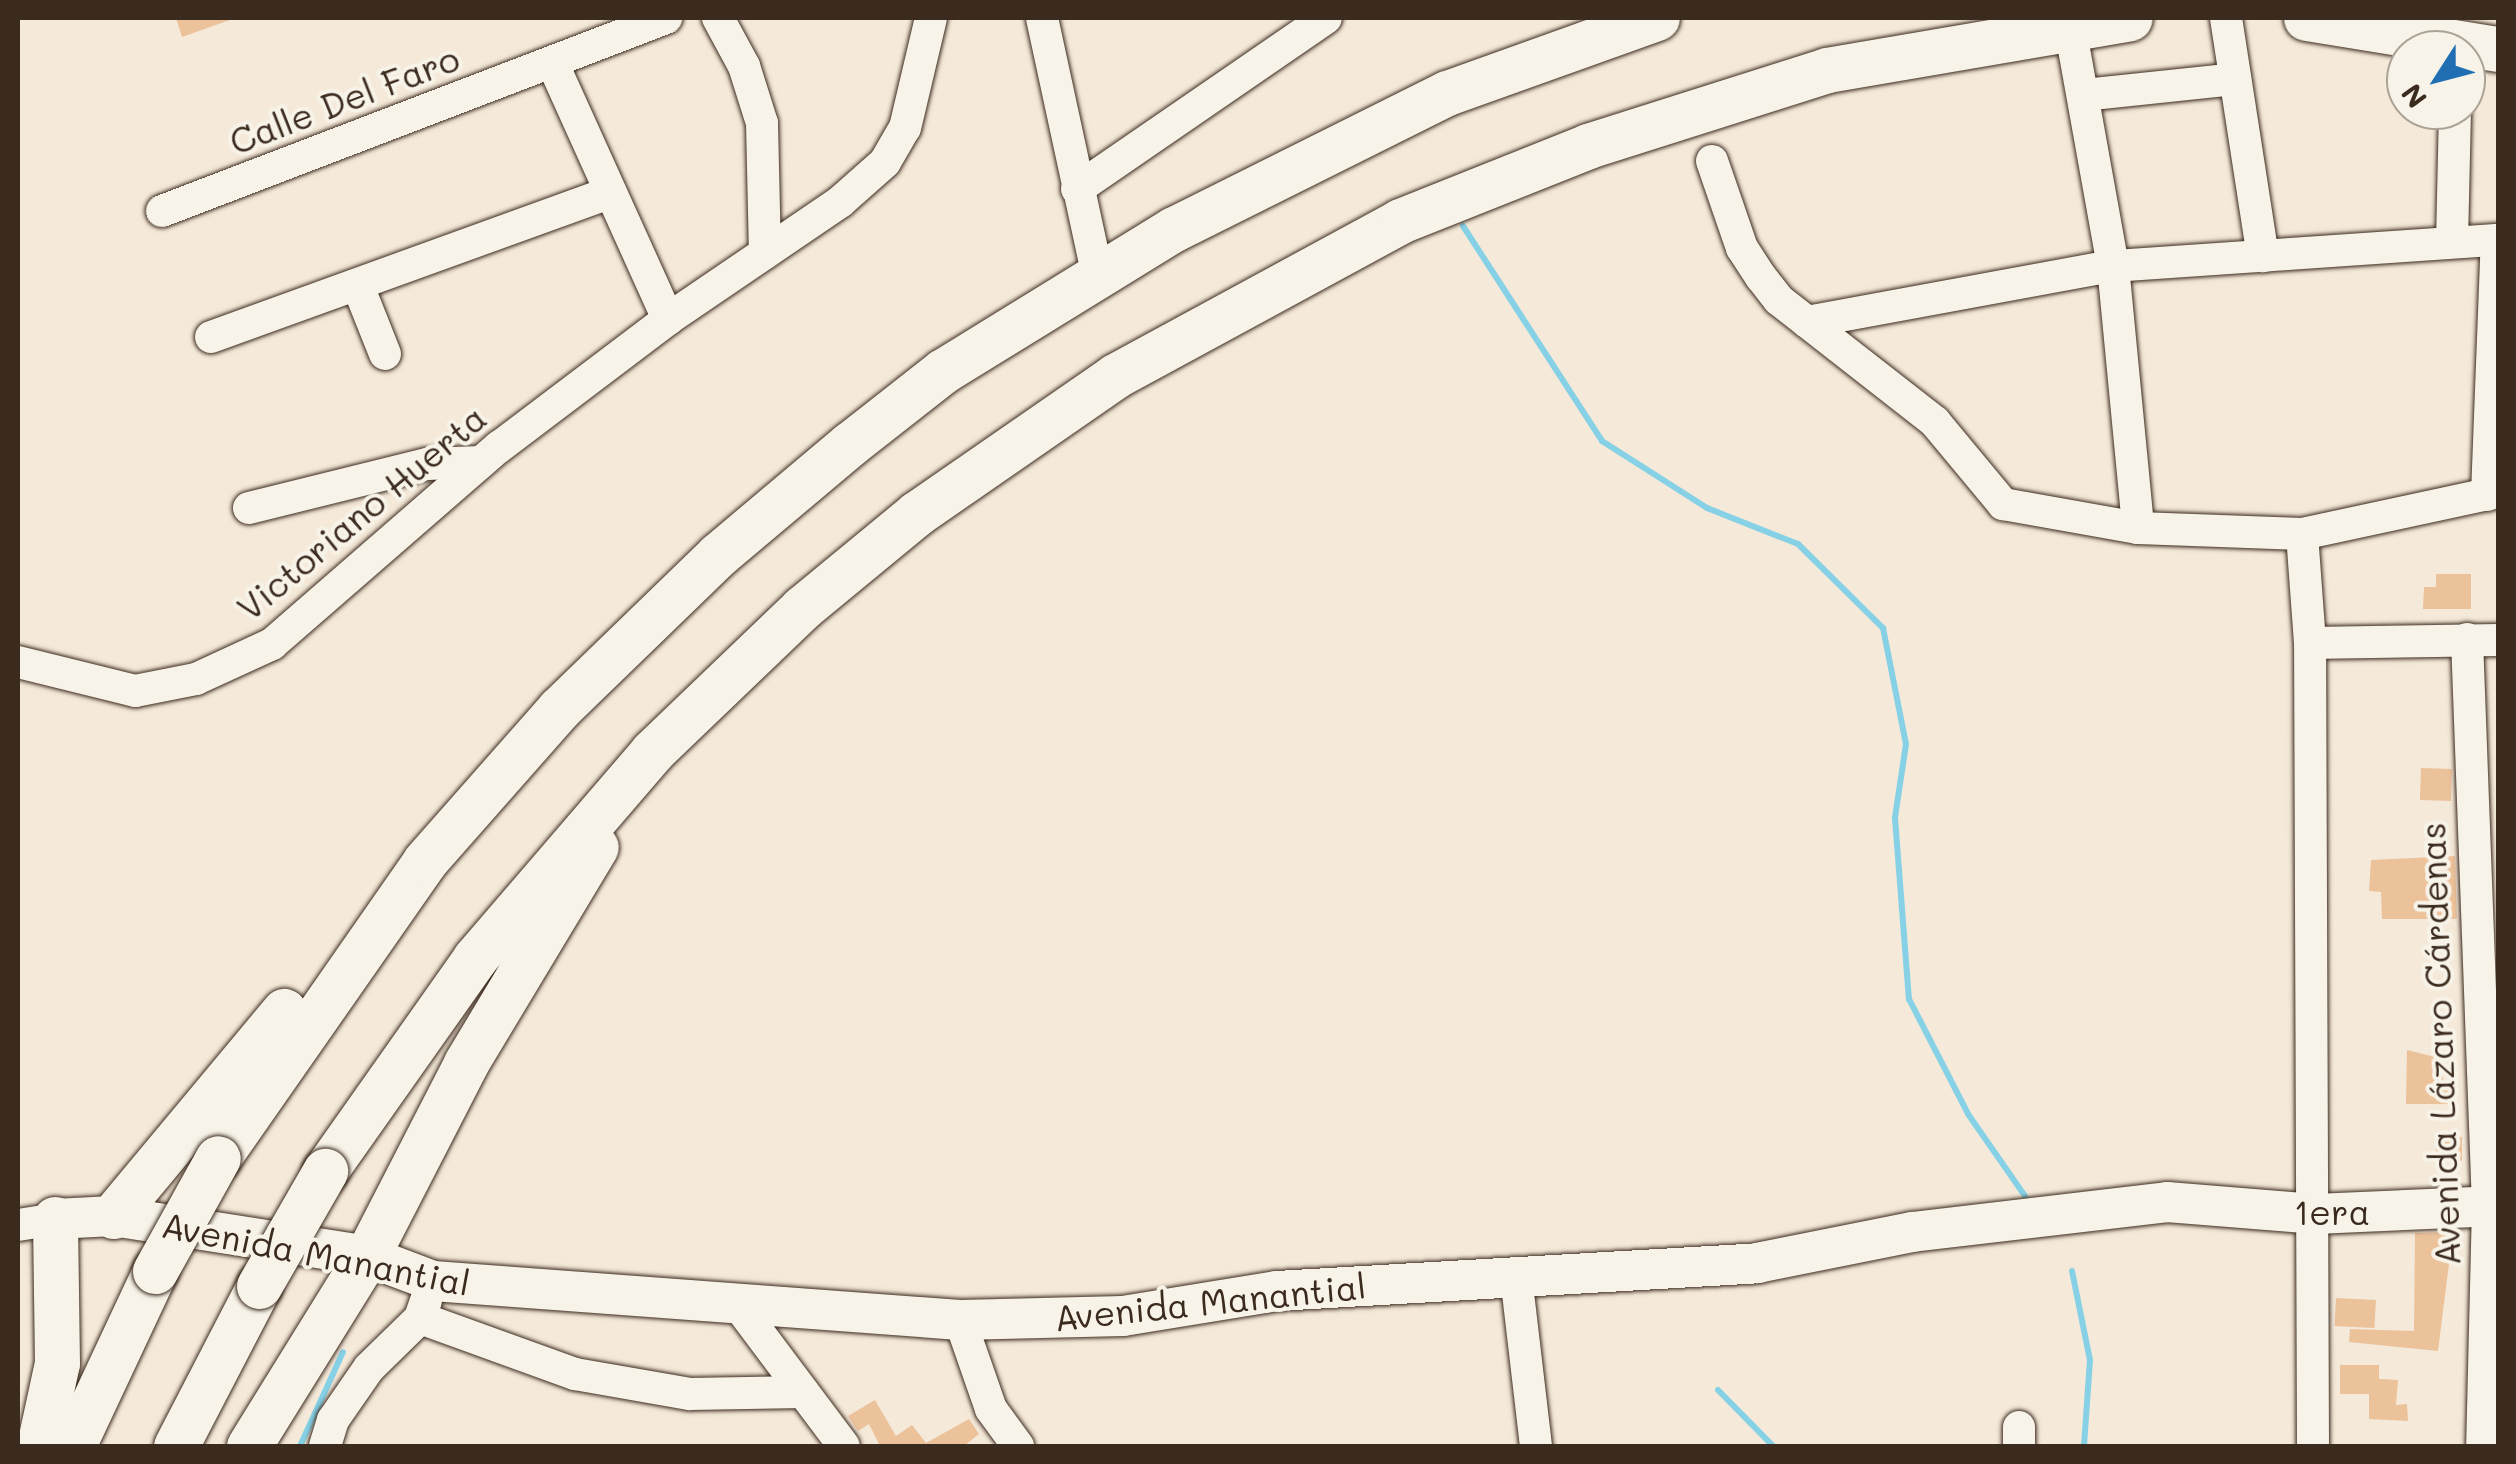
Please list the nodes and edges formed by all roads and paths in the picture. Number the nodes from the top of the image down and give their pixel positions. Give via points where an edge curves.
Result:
1 (666, 18) edge
2 (718, 18) edge
3 (932, 18) edge
4 (1042, 18) edge
5 (1326, 18) edge
6 (1657, 18) edge
7 (2130, 18) edge
8 (2226, 18) edge
9 (2306, 18) edge
10 (2070, 27) junction
11 (2386, 32) edge
12 (552, 62) junction
13 (2235, 79) junction
14 (2084, 95) junction
15 (2455, 130) edge
16 (1712, 161) dead end
17 (1078, 188) junction
18 (611, 192) junction
19 (162, 211) dead end
20 (2498, 240) edge
21 (2452, 242) junction
22 (765, 253) junction
23 (2263, 256) junction
24 (2113, 266) junction
25 (1097, 273) junction
26 (358, 286) junction
27 (668, 319) junction
28 (1807, 322) junction
29 (212, 337) dead end
30 (385, 354) dead end
31 (481, 462) junction
32 (2493, 494) edge
33 (249, 508) dead end
34 (2138, 528) junction
35 (2302, 534) junction
36 (2482, 639) edge
37 (2310, 643) junction
38 (18, 662) edge
39 (652, 752) junction
40 (425, 861) junction
41 (2166, 1202) joint
42 (2493, 1206) edge
43 (2315, 1214) junction
44 (113, 1216) junction
45 (36, 1222) edge
46 (367, 1256) junction
47 (1516, 1276) junction
48 (427, 1300) junction
49 (738, 1305) junction
50 (960, 1320) junction
51 (803, 1392) junction
52 (39, 1446) edge
53 (73, 1446) edge
54 (176, 1446) edge
55 (249, 1446) edge
56 (324, 1446) edge
57 (844, 1446) edge
58 (1018, 1446) edge
59 (1536, 1446) edge
60 (2313, 1446) edge
61 (2482, 1446) edge

1 - 12 street, Calle Del Faro
2 - 22 street via 744,66 762,123
3 - 22 street, Victoriano Huerta via 904,128 885,162
4 - 17 street
5 - 17 street
6 - 25 highway via 1447,93
7 - 10 highway
8 - 13 street
9 - 11 highway
10 - 14 street
10 - 39 highway via 1808,76 1588,146 1400,221 1302,270 1115,376 916,514 802,608
12 - 18 street
12 - 19 street, Calle Del Faro
13 - 14 street
13 - 23 street
14 - 24 street
15 - 21 street
16 - 28 street via 1742,248 1780,300
17 - 25 street
18 - 26 street
18 - 27 street
20 - 21 street
20 - 32 street
21 - 23 street
22 - 27 street, Victoriano Huerta
23 - 24 street
24 - 28 street
24 - 34 street
25 - 40 highway via 943,372 718,554 559,710
26 - 29 street
26 - 30 street
27 - 31 street, Victoriano Huerta
28 - 34 street via 1935,422 2002,504
31 - 33 street via 427,464
31 - 38 street, Victoriano Huerta via 272,644 196,679 135,691
32 - 35 street
34 - 35 street
35 - 37 street
36 - 37 street
36 - 42 street, Avenida Lázaro Cárdenas
37 - 43 street
39 - 46 highway via 466,1064
39 - 54 highway, bridge via 475,958 325,1171
40 - 44 highway via 326,958
40 - 53 highway, bridge via 218,1158 155,1271
41 - 43 main road, 1era
41 - 47 main road, Avenida Manantial via 1912,1232 1757,1262
42 - 43 main road, 1era
42 - 61 street, Avenida Lázaro Cárdenas
43 - 60 street
44 - 45 main road, Avenida Manantial
44 - 46 main road, Avenida Manantial
45 - 52 highway via 59,1324
46 - 48 main road, Avenida Manantial
46 - 55 highway
47 - 50 main road, Avenida Manantial via 1277,1291 1123,1316
47 - 59 street
48 - 49 main road, Avenida Manantial
48 - 51 street via 575,1374 690,1394
48 - 56 street via 369,1368 333,1420
49 - 50 main road, Avenida Manantial
49 - 51 street
50 - 58 street via 991,1409
51 - 57 street

